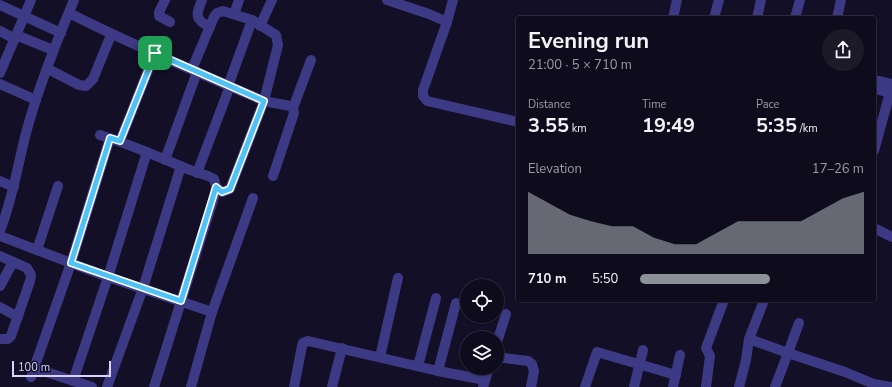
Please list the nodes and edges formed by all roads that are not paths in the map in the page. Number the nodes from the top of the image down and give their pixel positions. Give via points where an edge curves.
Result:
1 (31, 0) edge
2 (74, 0) edge
3 (165, 0) edge
4 (202, 0) edge
5 (240, 0) edge
6 (272, 0) edge
7 (388, 0) edge
8 (452, 0) edge
9 (677, 0) edge
10 (719, 0) edge
11 (761, 0) edge
12 (800, 0) edge
13 (841, 0) edge
14 (410, 4) edge
15 (0, 5) edge
16 (69, 13) junction
17 (234, 14) junction
18 (25, 16) junction
19 (673, 16) edge
20 (715, 16) edge
21 (757, 16) edge
22 (796, 16) edge
23 (837, 16) edge
24 (170, 22) dead end
25 (447, 22) junction
26 (256, 23) junction
27 (210, 27) junction
28 (0, 31) edge
29 (61, 33) junction
30 (111, 34) junction
31 (16, 37) junction
32 (53, 50) junction
33 (155, 53) junction
34 (311, 60) dead end
35 (48, 69) junction
36 (195, 70) junction
37 (0, 72) edge
38 (876, 81) edge
39 (0, 84) edge
40 (229, 86) junction
41 (876, 88) edge
42 (891, 89) edge
43 (36, 100) junction
44 (264, 101) junction
45 (294, 108) junction
46 (516, 122) edge
47 (120, 141) junction
48 (876, 144) edge
49 (147, 152) junction
50 (165, 160) junction
51 (181, 166) junction
52 (197, 173) junction
53 (273, 176) dead end
54 (0, 181) edge
55 (58, 186) dead end
56 (14, 187) junction
57 (216, 187) junction
58 (253, 198) dead end
59 (1, 227) edge
60 (876, 229) edge
61 (0, 236) edge
62 (892, 237) edge
63 (37, 250) junction
64 (0, 256) edge
65 (13, 262) junction
66 (71, 263) junction
67 (108, 277) junction
68 (398, 278) dead end
69 (0, 286) edge
70 (143, 288) junction
71 (436, 298) dead end
72 (181, 301) junction
73 (723, 302) edge
74 (456, 303) dead end
75 (763, 303) dead end
76 (0, 307) edge
77 (212, 312) junction
78 (506, 314) dead end
79 (18, 317) junction
80 (798, 323) dead end
81 (501, 331) edge
82 (0, 339) edge
83 (749, 340) junction
84 (342, 348) junction
85 (643, 350) dead end
86 (788, 353) junction
87 (680, 355) dead end
88 (380, 357) junction
89 (504, 358) edge
90 (640, 365) junction
91 (418, 366) junction
92 (438, 371) junction
93 (676, 375) junction
94 (73, 381) junction
95 (484, 383) edge
96 (860, 383) edge
97 (92, 387) edge
98 (107, 387) edge
99 (154, 387) edge
100 (190, 387) edge
101 (294, 387) edge
102 (332, 387) edge
103 (531, 387) edge
104 (585, 387) edge
105 (634, 387) edge
106 (673, 387) edge
107 (706, 387) edge
108 (739, 387) edge
109 (775, 387) edge
110 (890, 387) edge

1 - 18 street
2 - 16 street
3 - 24 street via 159,16
4 - 27 street via 197,17 201,23
5 - 17 street
6 - 26 street
7 - 14 street
8 - 25 street
9 - 19 street
10 - 20 street
11 - 21 street
12 - 22 street
13 - 23 street
14 - 25 street
15 - 18 street
16 - 29 street
16 - 30 street
17 - 26 street
17 - 27 street via 220,11
18 - 29 street
18 - 31 street
25 - 46 street via 423,96 427,101
26 - 40 street
26 - 44 street via 275,33 278,44
27 - 36 street
28 - 31 street
29 - 32 street
30 - 33 street
30 - 35 street via 93,79 86,86
31 - 32 street
31 - 37 street
32 - 35 street
33 - 36 street
33 - 47 street
34 - 45 street
35 - 43 street
36 - 40 street
36 - 50 street
38 - 42 street
39 - 43 street
40 - 44 street
40 - 52 street
41 - 42 street
42 - 48 street
43 - 56 street
44 - 45 street
44 - 57 street via 230,189 222,192
45 - 53 street
47 - 49 street
47 - 66 street via 105,136
49 - 50 street
49 - 67 street
50 - 51 street
51 - 52 street
51 - 70 street
52 - 57 street via 214,179
54 - 56 street
55 - 63 street
56 - 59 street
57 - 72 street
58 - 77 street
60 - 62 street
61 - 63 street
63 - 66 street
64 - 65 street
65 - 69 street
65 - 79 street via 27,268 31,275
66 - 67 street
66 - 94 street via 32,373
67 - 70 street
67 - 94 street
68 - 88 street
70 - 72 street
70 - 98 street
71 - 91 street
72 - 77 street
72 - 99 street
73 - 107 street via 706,348 710,356
74 - 92 street
75 - 83 street
76 - 79 street
77 - 100 street
78 - 81 street
79 - 82 street via 11,336 8,339
80 - 86 street
83 - 86 street
83 - 108 street
84 - 88 street
84 - 101 street via 308,341 303,343
84 - 102 street
85 - 90 street
86 - 96 street via 845,372
86 - 109 street
87 - 93 street
88 - 91 street
89 - 103 street via 528,361 532,364 534,371
90 - 93 street
90 - 104 street via 597,352
90 - 105 street
91 - 92 street
92 - 95 street
93 - 106 street
94 - 97 street
96 - 110 street

